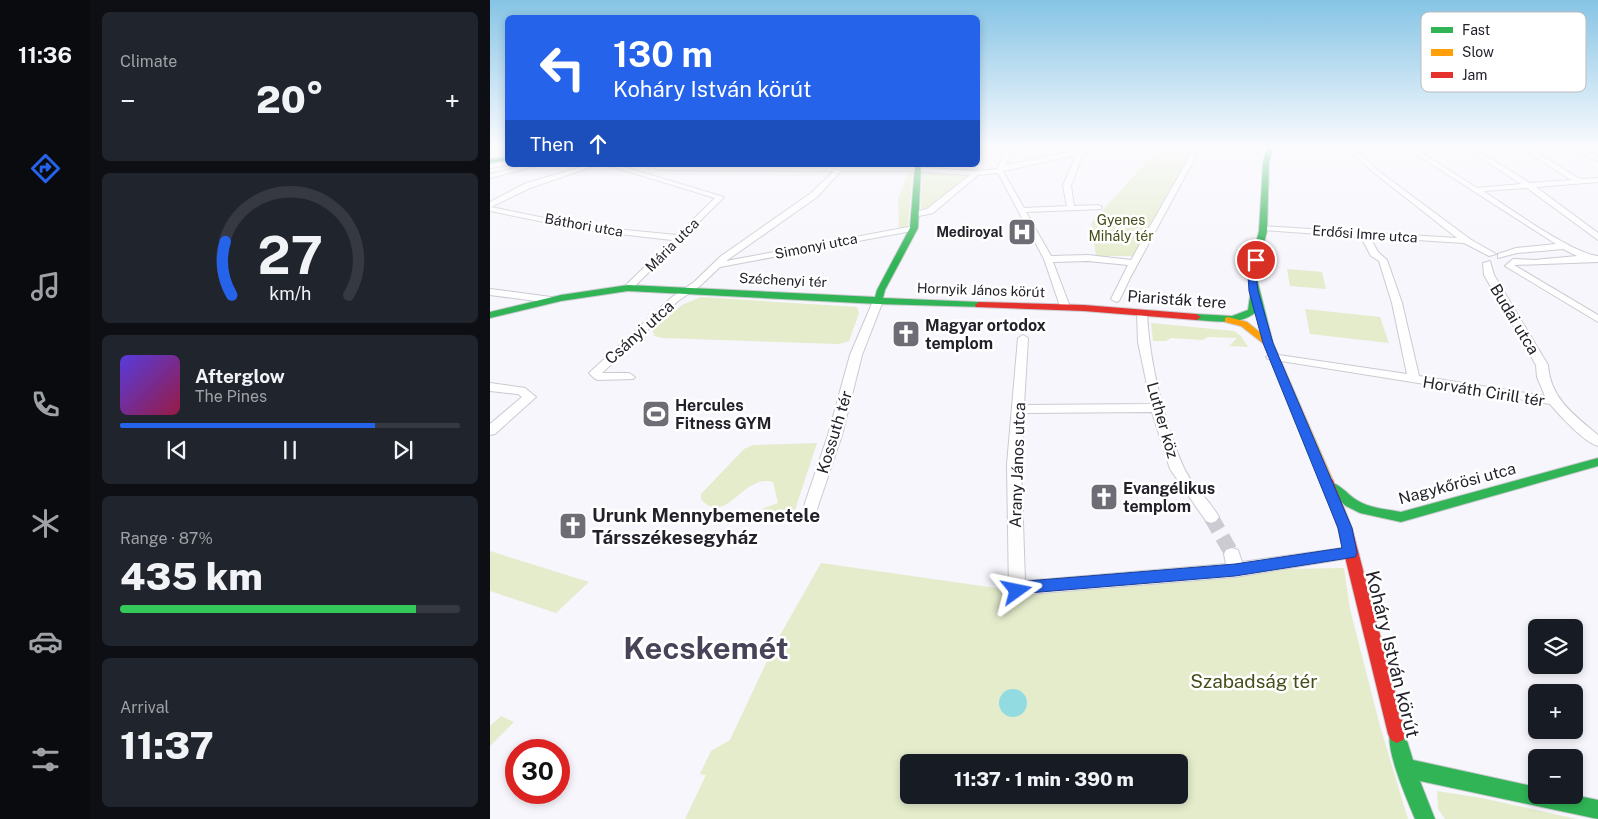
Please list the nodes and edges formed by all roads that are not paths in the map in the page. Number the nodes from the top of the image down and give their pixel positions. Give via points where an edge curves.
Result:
1 (530, 185) edge
2 (680, 185) edge
3 (823, 185) edge
4 (916, 185) edge
5 (961, 185) edge
6 (1010, 185) edge
7 (1067, 185) edge
8 (1177, 185) edge
9 (1265, 185) edge
10 (1394, 185) edge
11 (1468, 185) edge
12 (1528, 185) edge
13 (1548, 185) edge
14 (1531, 187) junction
15 (1475, 190) junction
16 (490, 205) edge
17 (1071, 208) junction
18 (1098, 208) dead end
19 (490, 209) edge
20 (1023, 210) junction
21 (914, 215) junction
22 (914, 228) junction
23 (1263, 228) junction
24 (1364, 234) junction
25 (1598, 237) edge
26 (678, 238) junction
27 (1467, 241) junction
28 (1564, 246) junction
29 (1490, 257) junction
30 (1586, 258) junction
31 (1048, 259) junction
32 (1598, 259) edge
33 (1134, 263) junction
34 (1511, 264) junction
35 (717, 265) junction
36 (628, 288) junction
37 (688, 290) junction
38 (1254, 291) junction
39 (490, 292) edge
40 (1116, 299) dead end
41 (551, 300) junction
42 (878, 301) junction
43 (1065, 307) junction
44 (1084, 308) joint
45 (1142, 313) junction
46 (490, 316) edge
47 (1598, 319) edge
48 (1223, 320) junction
49 (1023, 338) dead end
50 (1268, 343) junction
51 (1272, 357) junction
52 (628, 377) dead end
53 (1414, 380) junction
54 (490, 387) edge
55 (1554, 402) junction
56 (1158, 408) junction
57 (1018, 409) junction
58 (490, 431) edge
59 (1598, 442) edge
60 (1598, 462) edge
61 (1328, 486) junction
62 (810, 509) dead end
63 (1211, 517) tunnel mouth
64 (1350, 553) junction
65 (1232, 554) tunnel mouth
66 (1235, 570) junction
67 (1405, 768) junction
68 (1598, 810) edge
69 (1425, 819) edge

1 - 16 street
2 - 26 street, Mária utca via 720,197
3 - 35 street
4 - 21 street
5 - 21 street via 930,211
6 - 20 street
7 - 17 street
8 - 33 street
9 - 23 street
10 - 27 street, Budai utca
11 - 15 street
12 - 14 street
13 - 14 street
14 - 15 street
14 - 25 street
15 - 28 street
17 - 18 street
17 - 20 street
19 - 26 street, Báthori utca via 584,228
20 - 31 street
21 - 22 street
22 - 35 street, Simonyi utca
22 - 42 street
23 - 24 street, Erdősi Imre utca
23 - 38 street via 1252,275
24 - 27 street, Erdősi Imre utca
24 - 53 street, Horváth Cirill tér via 1374,254 1383,260 1397,303
26 - 36 street, Mária utca
27 - 29 street, Budai utca
28 - 29 street
28 - 30 street
29 - 34 street
29 - 34 street
29 - 55 street, Budai utca via 1489,275 1542,365 1541,377
30 - 32 street
30 - 34 street
31 - 33 street via 1088,258
31 - 43 street
33 - 40 street
34 - 47 street
35 - 37 street
36 - 37 street, Széchenyi tér
36 - 41 street, Széchenyi tér
37 - 42 street, Széchenyi tér
37 - 52 street, Csányi utca via 595,374
38 - 48 street, Piaristák tere via 1250,313 1238,319
38 - 50 street
39 - 41 street
41 - 46 street, Széchenyi tér
42 - 43 street, Hornyik János körút
42 - 62 street, Kossuth tér via 856,355 835,435
43 - 44 street, Hornyik János körút
44 - 45 street, Piaristák tere
45 - 48 street, Piaristák tere
45 - 56 street, Luther köz via 1144,342
48 - 50 street via 1244,324
49 - 57 street, Arany János utca
50 - 51 street, Koháry István körút
51 - 53 street, Horváth Cirill tér
51 - 61 street, Koháry István körút
53 - 55 street, Horváth Cirill tér
54 - 58 street via 529,395 527,402
55 - 59 street, Budai utca
56 - 57 street
56 - 63 street, Luther köz via 1177,469
57 - 66 street, Arany János utca via 1014,464 1017,591 1027,587
60 - 61 street, Nagykőrösi utca via 1401,517 1365,510
61 - 64 street, Koháry István körút via 1345,528
64 - 66 street
64 - 67 street, Koháry István körút
65 - 66 street
67 - 68 street
67 - 69 street, Koháry István körút

